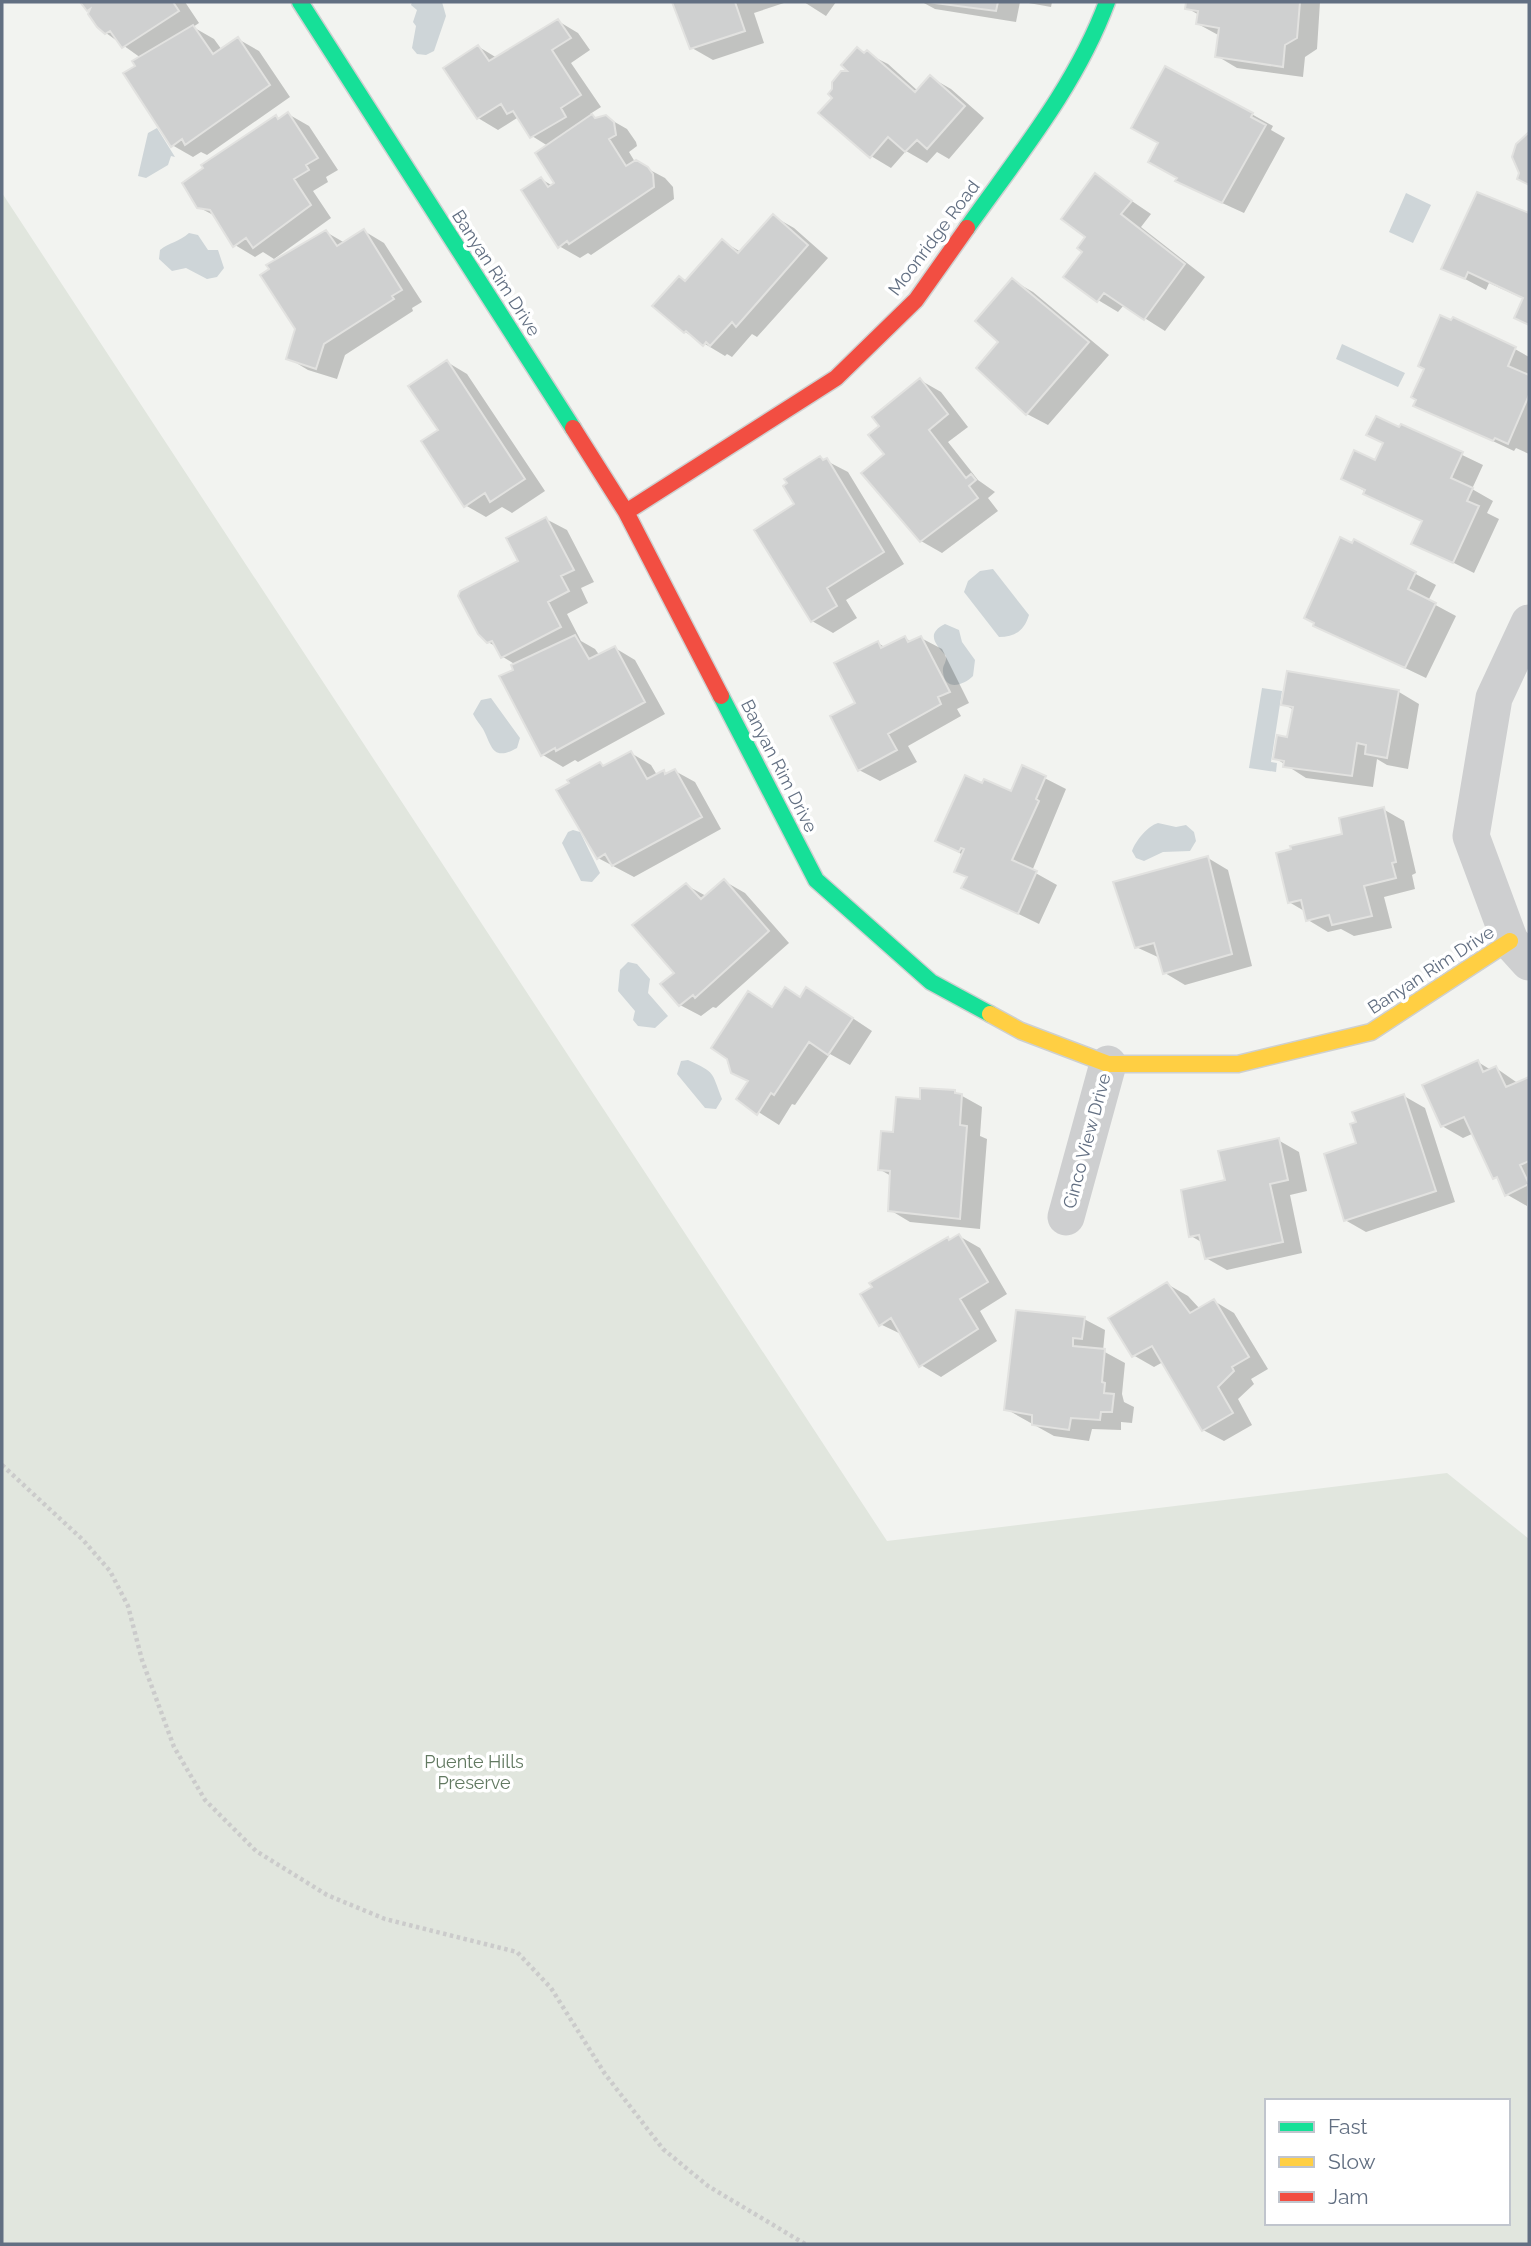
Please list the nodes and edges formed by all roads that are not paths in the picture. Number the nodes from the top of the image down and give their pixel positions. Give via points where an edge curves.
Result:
1 (300, 2) edge
2 (1107, 2) edge
3 (626, 512) junction
4 (1529, 623) edge
5 (1520, 951) edge
6 (1108, 1064) junction
7 (1066, 1217) dead end

1 - 3 street, Banyan Rim Drive
2 - 3 street, Moonridge Road via 1091,45 1056,103 916,300 836,378
3 - 6 street, Banyan Rim Drive via 816,880 931,982 1021,1031
4 - 5 street via 1494,698 1471,836
5 - 6 street, Banyan Rim Drive via 1371,1032 1238,1064
6 - 7 street, Cinco View Drive

